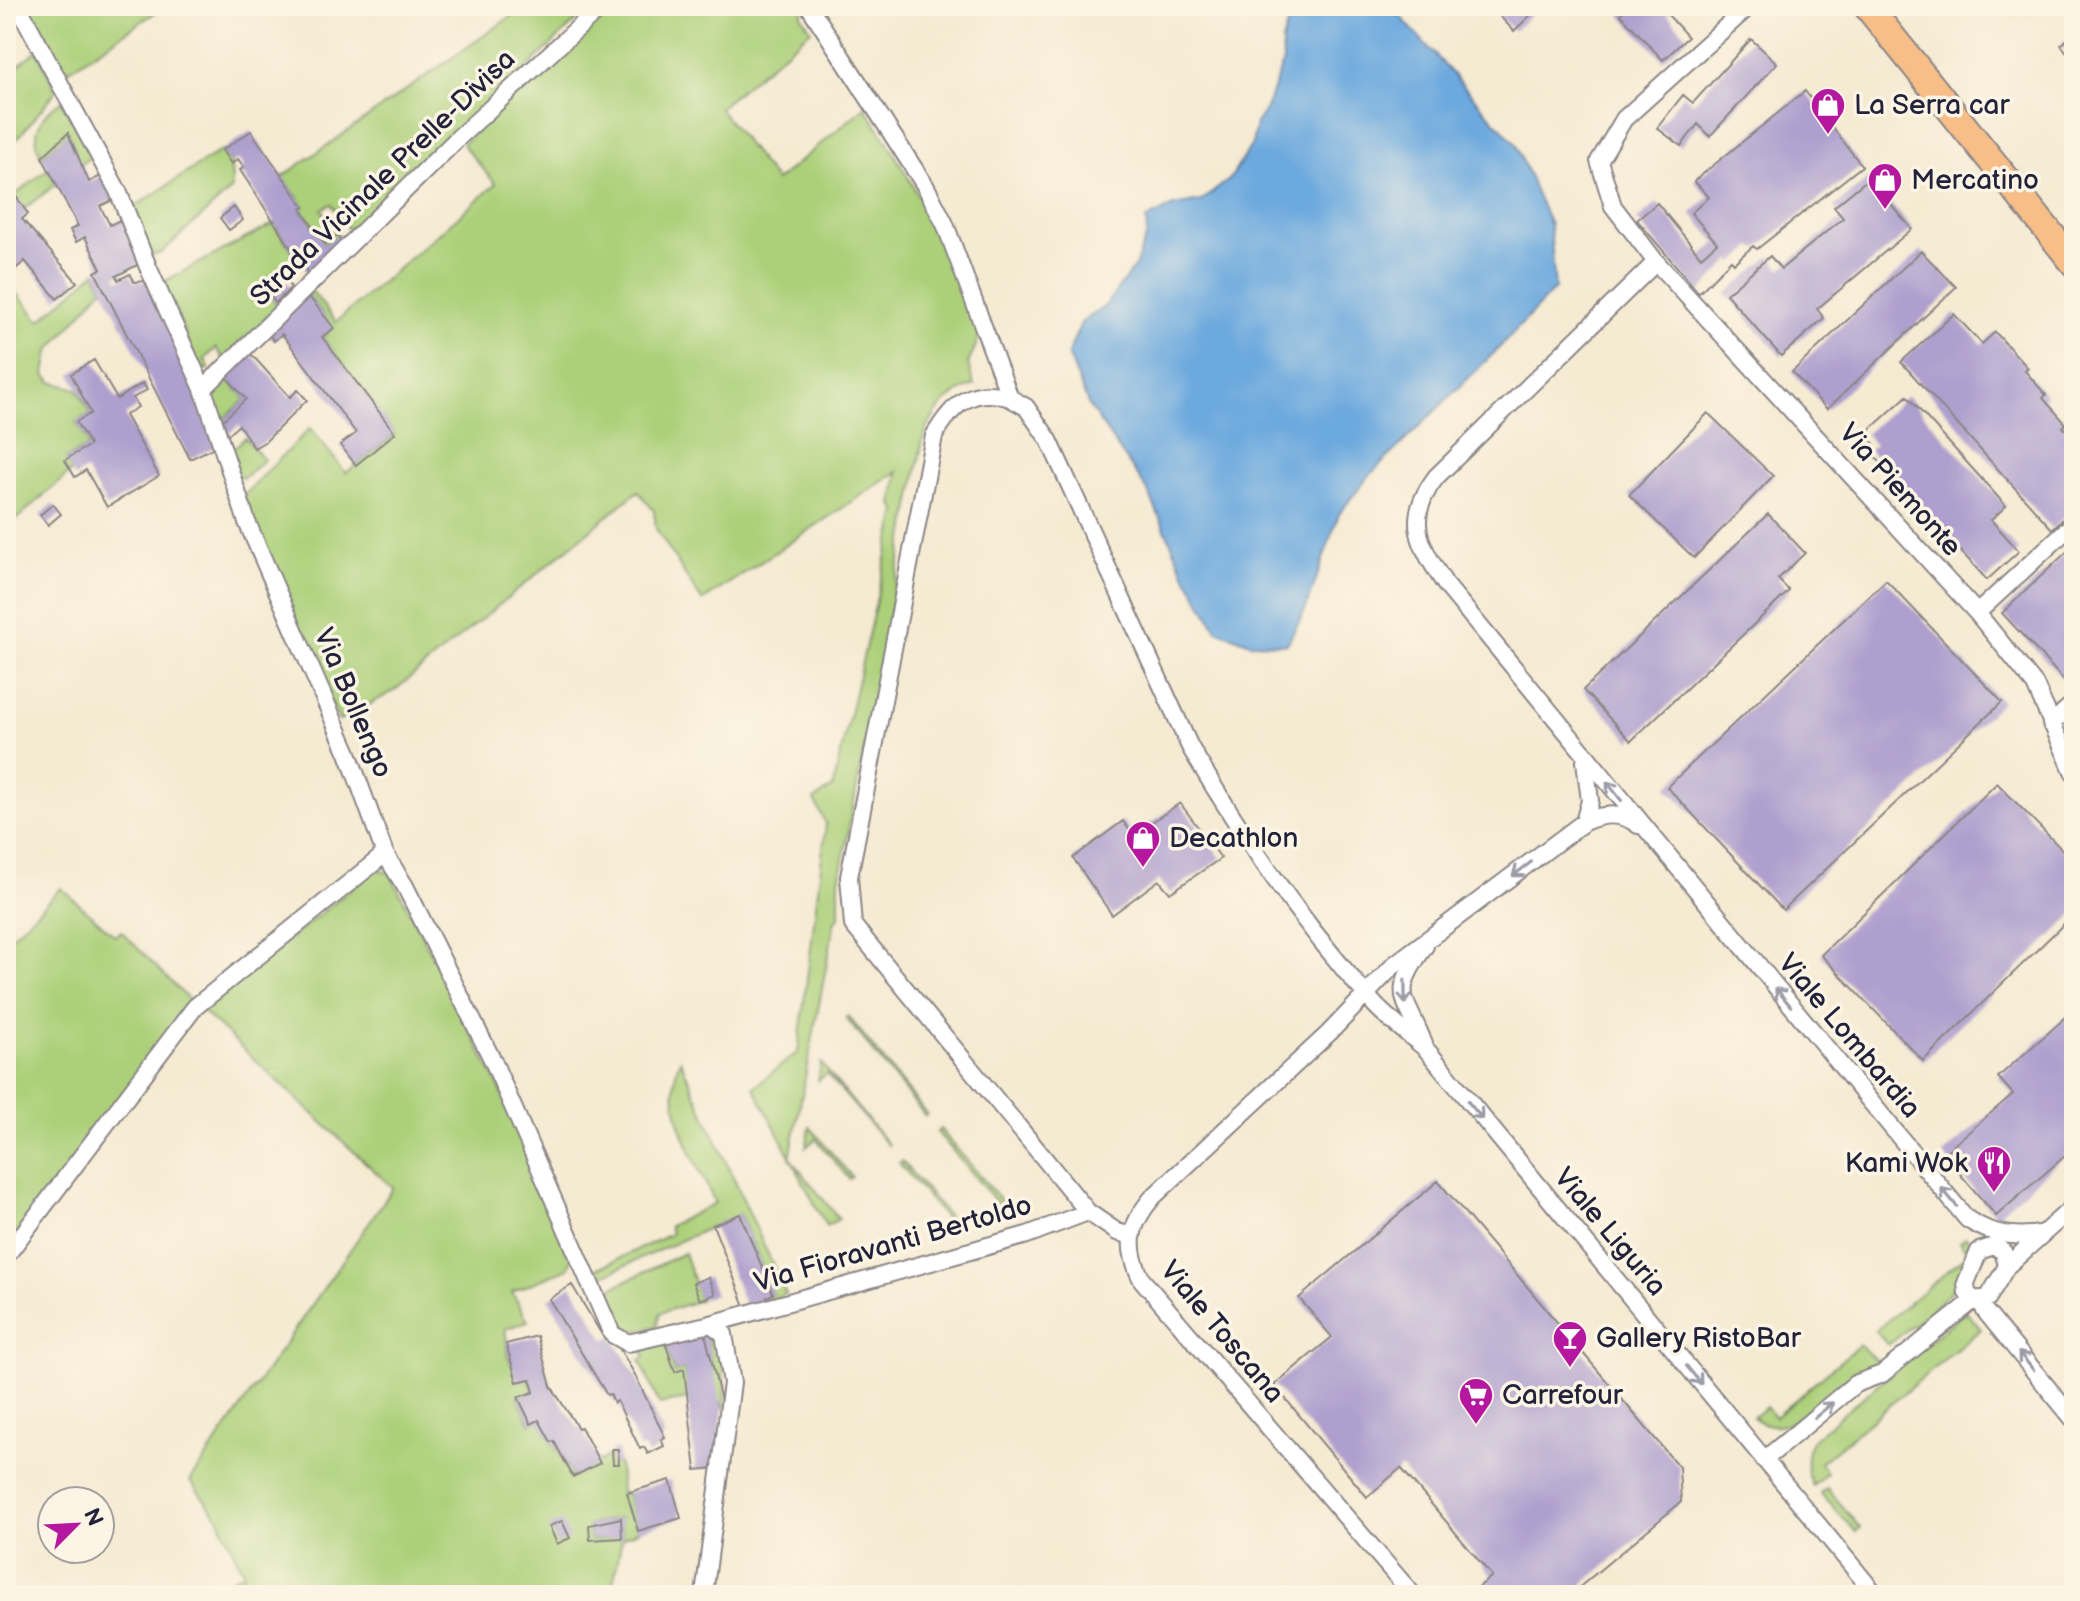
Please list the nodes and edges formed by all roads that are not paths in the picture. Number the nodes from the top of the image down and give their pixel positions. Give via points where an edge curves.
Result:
1 (18, 6) edge
2 (602, 6) edge
3 (809, 6) edge
4 (1749, 6) edge
5 (1867, 6) edge
6 (1656, 262) junction
7 (2074, 263) edge
8 (203, 389) junction
9 (1010, 398) junction
10 (2074, 523) edge
11 (1977, 613) junction
12 (2074, 703) edge
13 (2051, 724) junction
14 (1582, 751) junction
15 (2074, 773) edge
16 (1584, 822) junction
17 (1646, 831) junction
18 (385, 854) junction
19 (1431, 938) junction
20 (1365, 993) junction
21 (1426, 1049) junction
22 (2074, 1206) edge
23 (1088, 1212) junction
24 (1983, 1229) junction
25 (2040, 1234) junction
26 (1129, 1235) junction
27 (2001, 1254) junction
28 (6, 1256) edge
29 (1978, 1301) junction
30 (704, 1324) junction
31 (2074, 1420) edge
32 (1764, 1460) junction
33 (704, 1595) edge
34 (1413, 1595) edge
35 (1876, 1595) edge

1 - 8 street, Via Bollengo via 118,191
2 - 8 street, Strada Vicinale Prelle-Divisa via 458,138
3 - 9 street via 945,224
4 - 6 street, Via Piemonte via 1624,119 1599,161 1613,206
5 - 7 main road
6 - 11 street, Via Piemonte
6 - 14 street, Viale Lombardia via 1436,477 1422,496 1417,522 1421,548 1445,584
8 - 18 street, Via Bollengo via 247,522 348,753
9 - 20 street via 1026,407 1049,440 1209,780 1290,899
9 - 23 street via 988,393 961,400 934,436 849,877 849,915
10 - 11 street
11 - 13 street, Via Piemonte via 2035,685
12 - 13 street
13 - 15 street, Via Piemonte
14 - 16 street via 1590,788
17 -> 14 street, Viale Lombardia
16 - 17 street via 1611,814 1630,818
16 -> 19 street
24 -> 17 street, Viale Lombardia via 1967,1219
18 - 28 street via 195,1007
18 - 30 street, Via Bollengo via 493,1061 612,1334 628,1343
19 - 20 street
19 -> 21 street via 1404,979 1403,993
20 - 21 street
20 - 26 street via 1153,1197
21 -> 32 street, Viale Liguria
22 - 25 street
23 - 26 street
23 - 30 street, Via Fioravanti Bertoldo via 1027,1235
24 - 25 street via 2022,1237
24 - 27 street
25 - 27 street
26 - 34 street, Viale Toscana via 1132,1261 1142,1280
27 - 29 street via 1992,1294
27 - 29 street via 1979,1251 1966,1283 1967,1293
31 -> 29 street
32 -> 29 street via 1855,1384 1882,1374
30 - 33 street via 724,1334 732,1383
32 - 35 street, Viale Liguria

